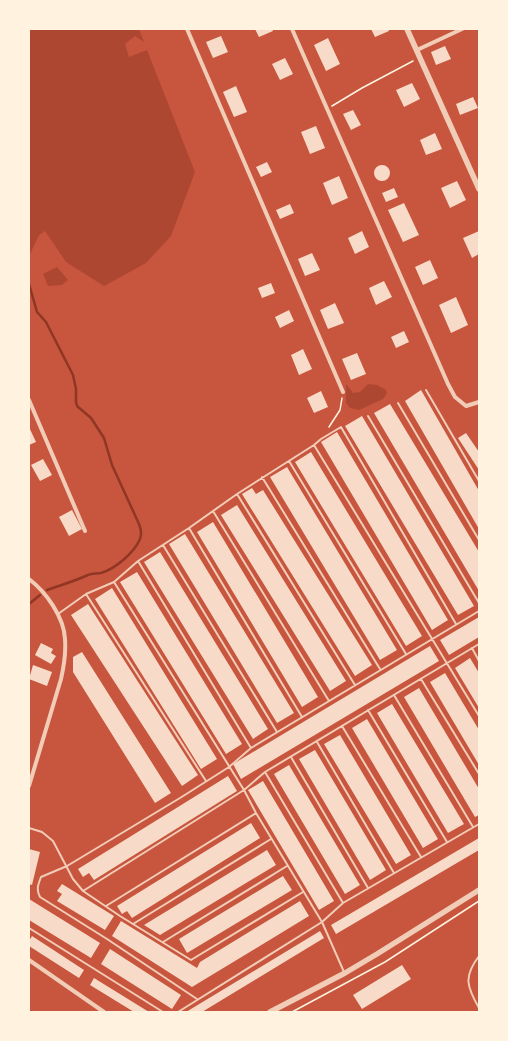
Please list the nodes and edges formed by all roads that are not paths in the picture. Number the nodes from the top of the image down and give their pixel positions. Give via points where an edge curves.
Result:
1 (187, 29) edge
2 (292, 29) edge
3 (407, 29) edge
4 (462, 29) edge
5 (417, 50) junction
6 (479, 189) edge
7 (426, 390) dead end
8 (343, 392) road end
9 (29, 400) edge
10 (479, 402) edge
11 (398, 403) dead end
12 (368, 416) dead end
13 (314, 445) junction
14 (289, 461) junction
15 (262, 477) junction
16 (479, 481) edge
17 (237, 494) junction
18 (213, 511) junction
19 (188, 528) junction
20 (85, 531) dead end
21 (479, 540) edge
22 (163, 545) junction
23 (138, 561) junction
24 (29, 580) edge
25 (114, 582) junction
26 (86, 594) junction
27 (479, 603) edge
28 (479, 611) edge
29 (57, 614) junction
30 (456, 624) junction
31 (431, 639) junction
32 (479, 644) edge
33 (472, 648) junction
34 (406, 654) junction
35 (479, 661) edge
36 (446, 663) junction
37 (380, 670) junction
38 (421, 679) junction
39 (355, 685) junction
40 (394, 695) junction
41 (329, 701) junction
42 (368, 710) junction
43 (479, 716) edge
44 (302, 717) junction
45 (342, 726) junction
46 (277, 732) junction
47 (316, 741) junction
48 (251, 748) junction
49 (291, 757) junction
50 (229, 767) junction
51 (265, 772) junction
52 (479, 774) edge
53 (206, 781) junction
54 (29, 786) edge
55 (244, 790) junction
56 (256, 813) junction
57 (479, 824) edge
58 (473, 827) junction
59 (29, 828) edge
60 (271, 839) junction
61 (447, 842) junction
62 (421, 858) junction
63 (67, 866) junction
64 (287, 866) junction
65 (394, 873) junction
66 (368, 888) junction
67 (479, 890) edge
68 (83, 891) junction
69 (303, 892) junction
70 (343, 903) junction
71 (106, 906) junction
72 (322, 922) junction
73 (133, 924) junction
74 (29, 928) edge
75 (163, 942) junction
76 (479, 956) edge
77 (29, 960) edge
78 (345, 973) junction
79 (197, 999) junction
80 (479, 1008) edge
81 (104, 1012) edge
82 (163, 1012) edge
83 (178, 1012) edge
84 (270, 1012) edge

1 - 8 street
2 - 10 street via 448,384 455,397 466,406
3 - 5 street
4 - 5 street
5 - 6 street
7 - 16 lane
9 - 20 street
11 - 21 lane
12 - 27 lane
13 - 14 lane
13 - 30 lane via 341,427
13 - 31 lane
14 - 15 lane
14 - 34 lane
15 - 17 lane
15 - 37 lane
17 - 18 lane
17 - 39 lane
18 - 19 lane
18 - 41 lane
19 - 22 lane
19 - 44 lane
22 - 23 lane
22 - 46 lane
23 - 25 lane
23 - 48 lane
24 - 29 street via 43,592
25 - 26 lane
25 - 50 lane
26 - 29 lane
26 - 53 lane
28 - 30 lane
29 - 54 street via 65,637 64,666
30 - 31 lane
31 - 34 lane
31 - 36 lane
32 - 33 lane
33 - 35 lane
33 - 36 lane
34 - 37 lane
36 - 38 lane
36 - 43 lane
37 - 39 lane
38 - 40 lane
38 - 52 lane
39 - 41 lane
40 - 42 lane
40 - 58 lane
41 - 44 lane
42 - 45 lane
42 - 61 lane
44 - 46 lane
45 - 47 lane
45 - 62 lane
46 - 48 lane
47 - 49 lane
47 - 65 lane
48 - 50 lane
49 - 51 lane
49 - 66 lane
50 - 53 lane
50 - 55 lane
51 - 55 lane
51 - 70 lane
53 - 63 lane
55 - 56 lane
55 - 68 lane
56 - 60 lane
56 - 71 lane
57 - 58 lane
58 - 61 lane
59 - 63 lane via 49,837
60 - 64 lane
60 - 73 lane
61 - 62 lane
62 - 65 lane
63 - 68 lane
63 - 79 lane via 41,877 37,888 40,897
64 - 69 lane
64 - 75 lane
65 - 66 lane
66 - 70 lane
67 - 78 street
68 - 71 lane
69 - 72 lane
69 - 75 lane via 191,960
70 - 72 lane
71 - 73 lane
72 - 78 lane
72 - 79 lane
73 - 75 lane
74 - 82 lane
76 - 80 lane via 471,968 468,980 470,992
77 - 81 street
78 - 84 street
79 - 83 lane

